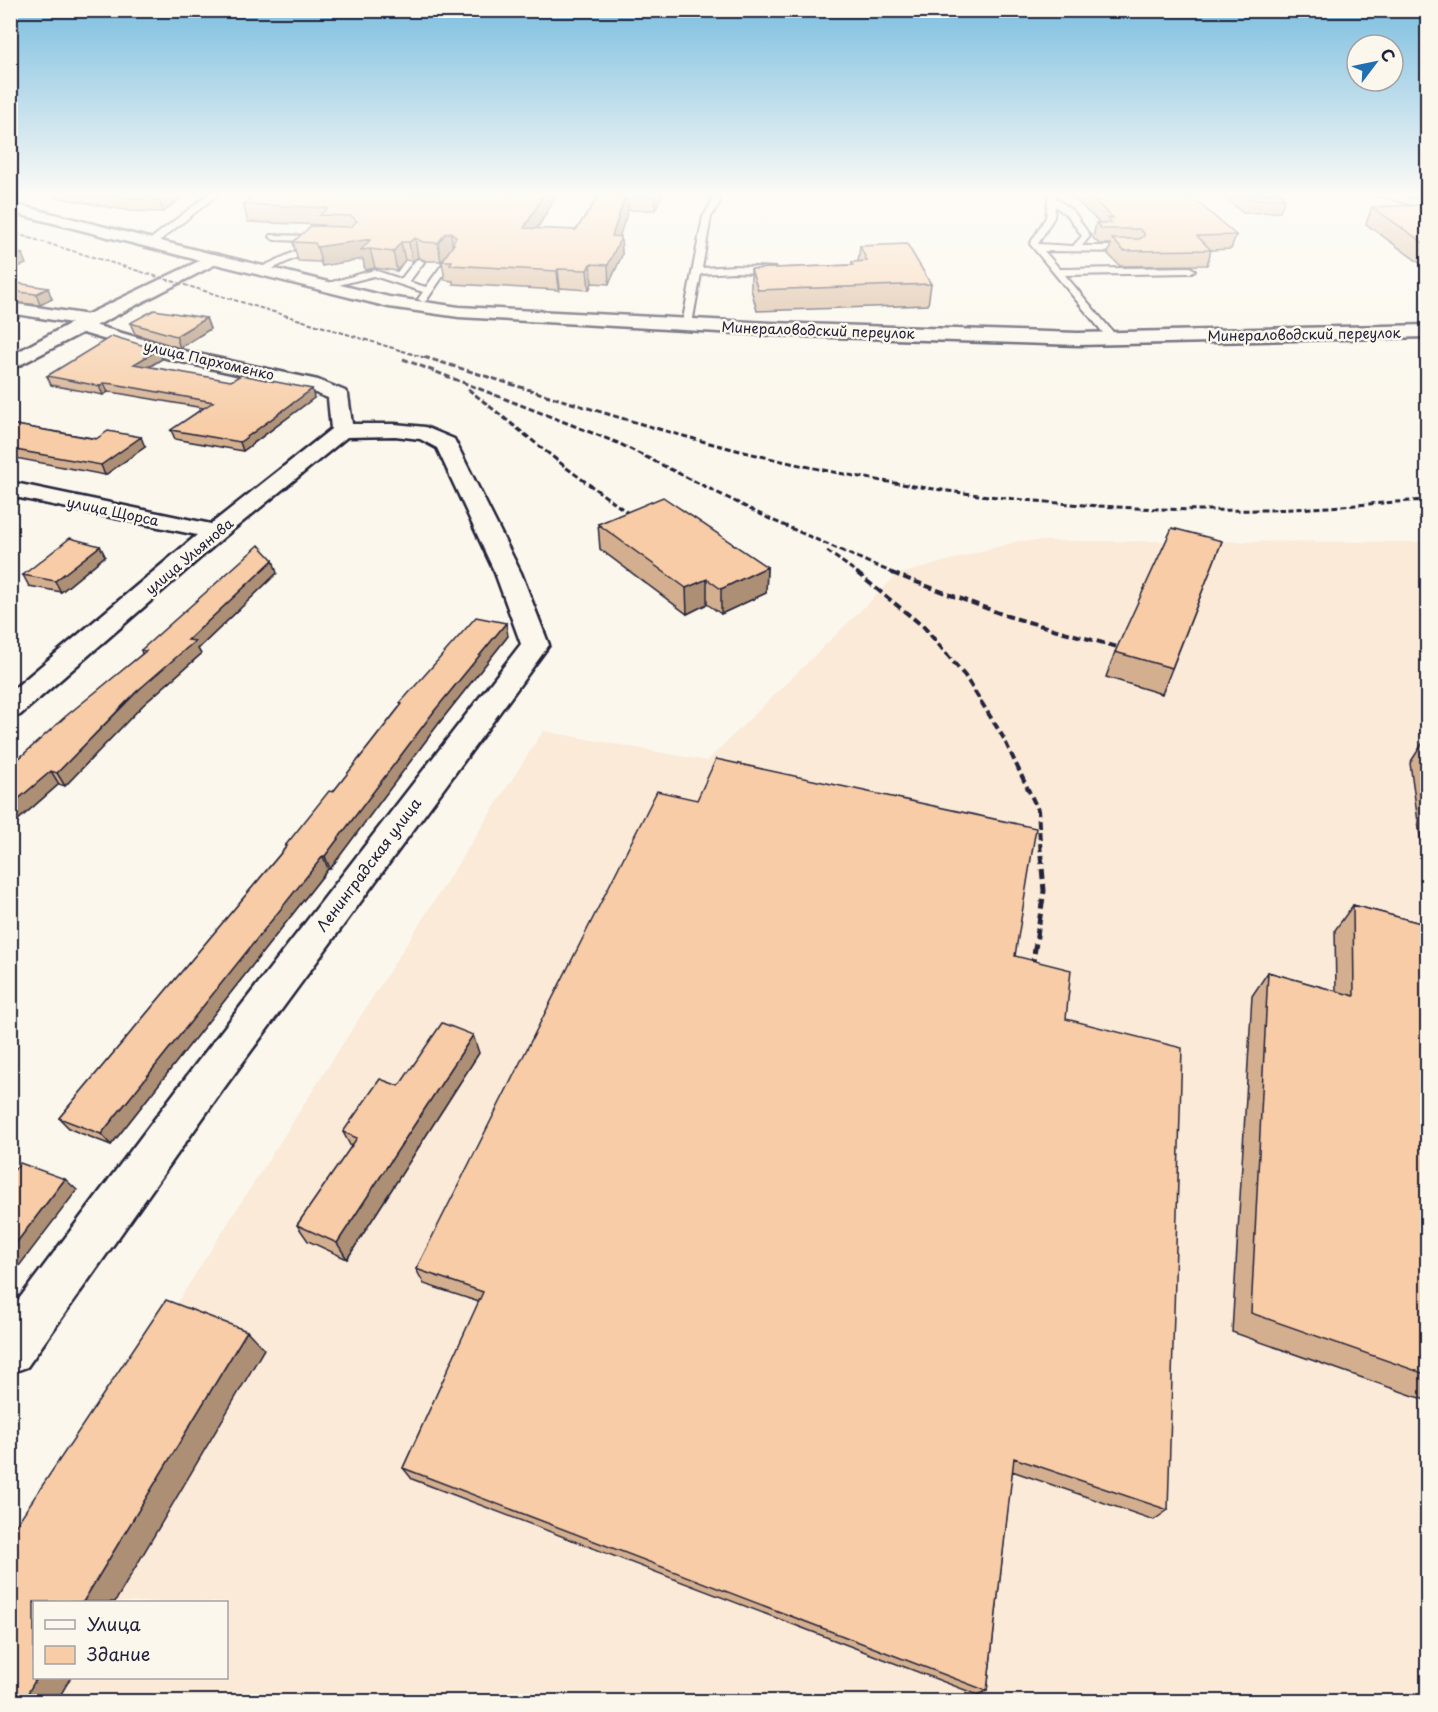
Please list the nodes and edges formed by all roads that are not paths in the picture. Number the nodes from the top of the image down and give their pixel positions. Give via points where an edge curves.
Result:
1 (186, 273) edge
2 (268, 273) edge
3 (411, 273) edge
4 (441, 273) edge
5 (697, 273) edge
6 (1059, 273) edge
7 (403, 283) junction
8 (323, 286) junction
9 (423, 298) junction
10 (10, 308) edge
11 (85, 323) junction
12 (687, 324) junction
13 (1428, 331) edge
14 (1113, 338) junction
15 (10, 364) edge
16 (342, 431) junction
17 (10, 489) edge
18 (216, 532) junction
19 (10, 708) edge
20 (10, 1350) edge

1 - 11 street
2 - 8 street, Минераловодский переулок
3 - 7 lane
4 - 9 lane
5 - 12 lane
6 - 14 lane
7 - 8 lane via 374,273
7 - 9 lane
8 - 9 street, Минераловодский переулок via 389,302
9 - 12 street, Минераловодский переулок via 459,312
10 - 11 street, улица Пархоменко
11 - 15 street
11 - 16 street, улица Пархоменко via 180,356 311,384 338,395
12 - 14 street, Минераловодский переулок
13 - 14 street, Минераловодский переулок
16 - 18 street, улица Ульянова
16 - 20 street, Ленинградская улица via 425,433 446,444 508,573 536,645 217,1066
17 - 18 street, улица Щорса
18 - 19 street, улица Ульянова

